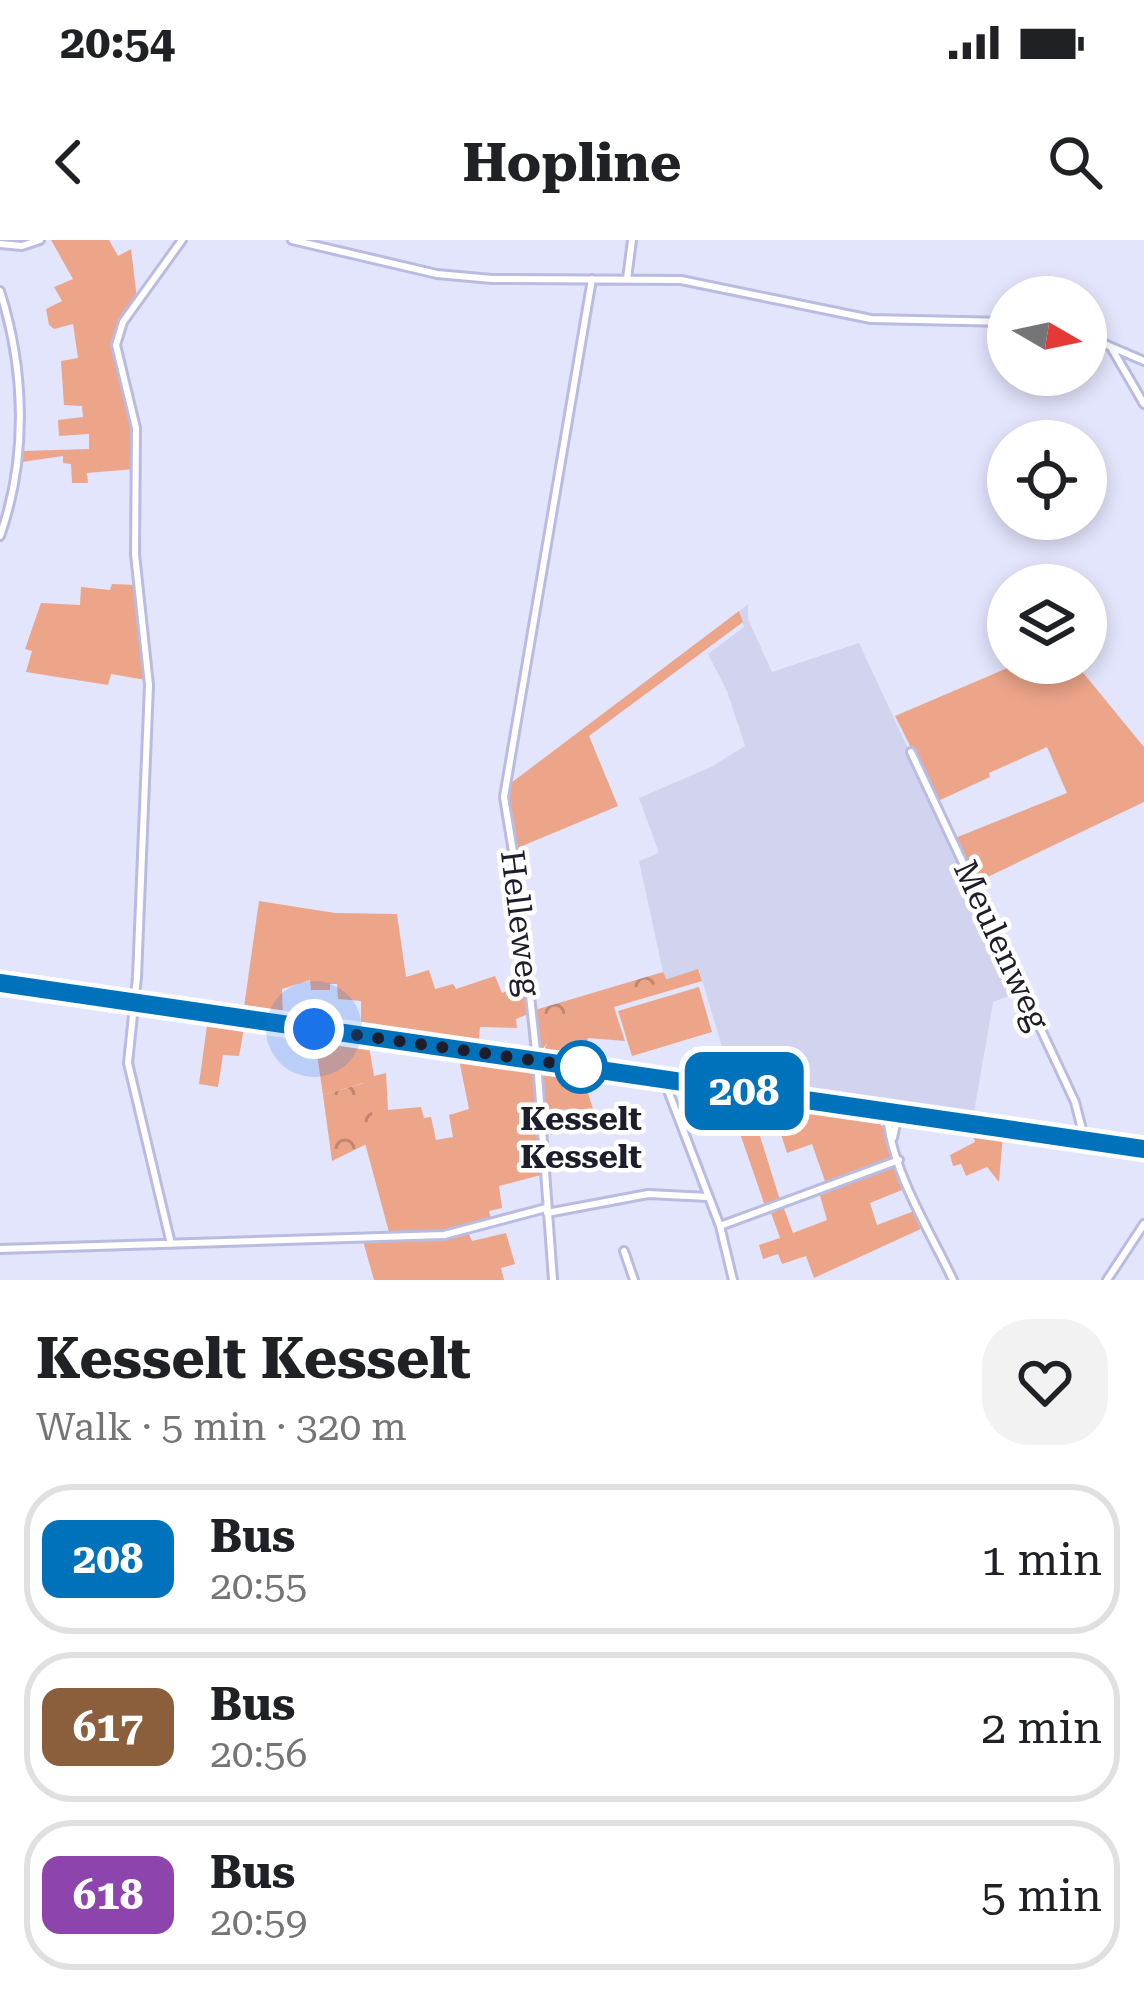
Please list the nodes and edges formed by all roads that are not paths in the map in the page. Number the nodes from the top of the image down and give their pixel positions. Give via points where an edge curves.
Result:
1 (40, 240) edge
2 (182, 240) edge
3 (292, 240) edge
4 (632, 240) edge
5 (0, 244) edge
6 (627, 279) junction
7 (592, 280) junction
8 (0, 291) edge
9 (987, 322) edge
10 (1107, 347) edge
11 (1112, 350) junction
12 (1144, 361) edge
13 (1144, 404) edge
14 (0, 536) edge
15 (911, 752) dead end
16 (0, 983) edge
17 (135, 1003) junction
18 (537, 1061) junction
19 (667, 1080) junction
20 (892, 1113) junction
21 (1084, 1141) junction
22 (1144, 1149) edge
23 (899, 1160) junction
24 (708, 1197) junction
25 (547, 1210) junction
26 (1144, 1223) edge
27 (720, 1226) junction
28 (171, 1244) junction
29 (0, 1249) edge
30 (624, 1251) dead end
31 (553, 1280) edge
32 (634, 1280) edge
33 (733, 1280) edge
34 (953, 1280) edge
35 (1107, 1280) edge

1 - 5 street
2 - 17 street via 116,339 136,428 135,554 148,685
3 - 7 street via 437,274
4 - 6 street
6 - 7 street
6 - 9 street via 694,282 871,319
7 - 18 street, Helleweg via 505,784
8 - 14 street via 19,426 14,491
10 - 11 street
11 - 12 street
11 - 13 street
15 - 21 street, Meulenweg via 1075,1102
16 - 17 main road
17 - 18 main road
17 - 28 street via 128,1063
18 - 19 main road
18 - 25 street, Helleweg
19 - 20 main road
19 - 24 street
20 - 21 main road
20 - 23 street
21 - 22 main road
23 - 27 street
23 - 34 street
24 - 25 street via 648,1194
24 - 27 street
25 - 28 street via 444,1235
25 - 31 street, Helleweg
26 - 35 street
27 - 33 street
28 - 29 street
30 - 32 street

